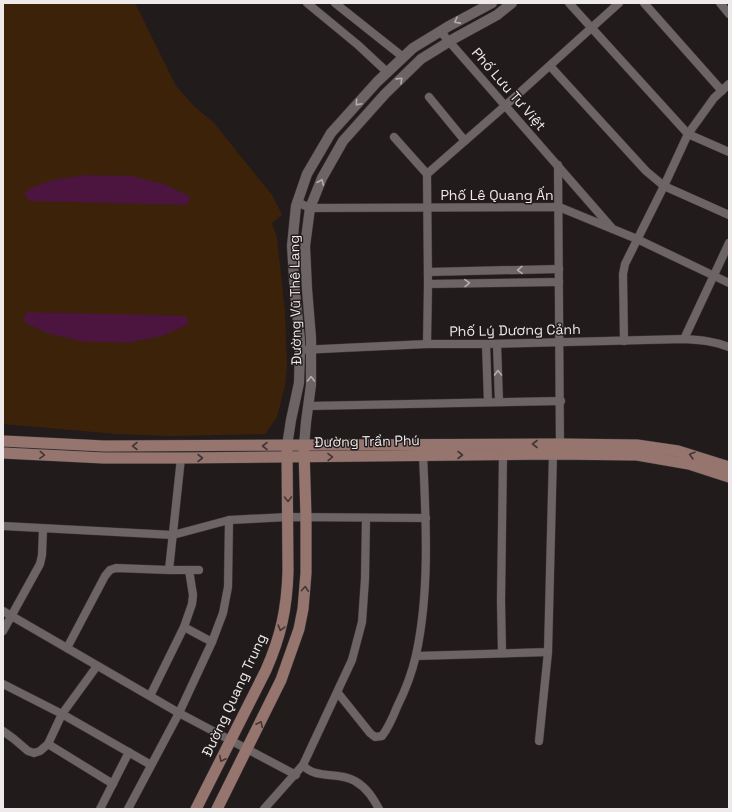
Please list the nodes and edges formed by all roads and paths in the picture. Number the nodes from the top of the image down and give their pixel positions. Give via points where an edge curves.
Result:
1 (307, 3) edge
2 (335, 3) edge
3 (512, 3) edge
4 (569, 3) edge
5 (619, 3) edge
6 (644, 3) edge
7 (720, 3) edge
8 (488, 4) edge
9 (729, 14) edge
10 (491, 19) junction
11 (591, 28) junction
12 (440, 31) junction
13 (450, 42) junction
14 (403, 57) junction
15 (550, 66) junction
16 (387, 72) junction
17 (729, 84) edge
18 (722, 91) junction
19 (429, 97) dead end
20 (506, 105) junction
21 (688, 134) junction
22 (394, 137) dead end
23 (465, 141) junction
24 (729, 152) edge
25 (558, 165) junction
26 (427, 174) junction
27 (664, 186) junction
28 (297, 202) junction
29 (559, 207) junction
30 (310, 208) junction
31 (427, 208) junction
32 (729, 215) edge
33 (613, 229) junction
34 (636, 239) junction
35 (729, 243) edge
36 (559, 269) junction
37 (428, 272) junction
38 (714, 276) junction
39 (559, 282) junction
40 (729, 283) edge
41 (428, 284) junction
42 (684, 339) junction
43 (624, 341) junction
44 (560, 342) junction
45 (427, 344) junction
46 (486, 344) junction
47 (497, 344) junction
48 (729, 347) edge
49 (311, 349) junction
50 (300, 350) junction
51 (561, 401) junction
52 (488, 402) junction
53 (498, 402) junction
54 (308, 406) junction
55 (3, 441) edge
56 (287, 446) junction
57 (304, 446) junction
58 (558, 451) junction
59 (3, 453) edge
60 (423, 455) junction
61 (503, 455) junction
62 (304, 457) junction
63 (181, 458) junction
64 (287, 458) junction
65 (729, 467) edge
66 (729, 477) edge
67 (288, 517) junction
68 (306, 517) junction
69 (426, 518) junction
70 (366, 519) junction
71 (229, 520) junction
72 (3, 526) edge
73 (43, 529) junction
74 (173, 535) junction
75 (169, 570) junction
76 (190, 570) junction
77 (199, 570) dead end
78 (3, 611) edge
79 (12, 616) junction
80 (184, 627) junction
81 (3, 631) edge
82 (212, 642) junction
83 (67, 648) junction
84 (548, 652) junction
85 (502, 653) junction
86 (416, 656) junction
87 (97, 666) junction
88 (3, 684) edge
89 (338, 693) junction
90 (150, 696) junction
91 (178, 713) junction
92 (62, 714) junction
93 (3, 731) edge
94 (231, 740) junction
95 (539, 741) dead end
96 (48, 744) junction
97 (248, 749) junction
98 (129, 752) junction
99 (151, 765) junction
100 (303, 765) junction
101 (296, 775) junction
102 (113, 784) junction
103 (100, 809) edge
104 (128, 809) edge
105 (196, 809) edge
106 (217, 809) edge
107 (264, 809) edge
108 (380, 809) edge

1 - 16 street
2 - 14 street
3 - 10 street, Đường Vũ Thê Lang
4 - 11 street
5 - 11 street
6 - 18 street
7 - 9 street
8 - 10 street
8 -> 12 street, Đường Vũ Thê Lang
10 - 13 street, Đường Vũ Thê Lang
11 - 15 street
11 - 21 street
12 - 13 street, Phố Lưu Tư Việt
12 - 14 street, Đường Vũ Thê Lang
13 - 20 street, Phố Lưu Tư Việt
30 -> 13 street, Đường Vũ Thê Lang via 322,178 343,141 421,59
14 - 16 street, Đường Vũ Thê Lang
15 - 20 street
15 - 27 street via 646,171
16 -> 28 street, Đường Vũ Thê Lang via 331,133 308,174
17 - 18 street
18 - 21 street
19 - 23 street
20 - 23 street
20 - 25 street, Phố Lưu Tư Việt
21 - 24 street
21 - 27 street
22 - 26 street
23 - 26 street
25 - 29 street
25 - 33 street, Phố Lưu Tư Việt
26 - 31 street
27 - 32 street
27 - 34 street
28 - 30 street, Phố Lê Quang Ấn
28 - 50 street, Đường Vũ Thê Lang via 292,246
29 - 31 street, Phố Lê Quang Ấn
29 - 33 street, Phố Lê Quang Ấn
29 - 36 street
30 - 31 street, Phố Lê Quang Ấn
30 - 49 street, Đường Vũ Thê Lang via 305,246
31 - 37 street
33 - 34 street, Phố Lê Quang Ấn
34 - 38 street, Phố Lê Quang Ấn
34 - 43 street via 623,274
35 - 38 street
36 -> 37 street
36 - 39 street
37 - 41 street
38 - 40 street, Phố Lê Quang Ấn
38 - 42 street
41 -> 39 street
39 - 44 street
41 - 45 street
42 - 43 street, Phố Lý Dương Cảnh
42 - 48 street, Phố Lý Dương Cảnh via 711,341
43 - 44 street, Phố Lý Dương Cảnh
44 - 47 street, Phố Lý Dương Cảnh
44 - 51 street
45 - 46 street, Phố Lý Dương Cảnh
45 - 49 street, Phố Lý Dương Cảnh
46 - 47 street, Phố Lý Dương Cảnh
46 - 52 street
53 -> 47 street
49 - 50 street, Phố Lý Dương Cảnh
54 -> 49 street, Đường Vũ Thê Lang
50 - 56 street, Đường Vũ Thê Lang via 299,383
51 - 53 street
51 - 58 street
52 - 53 street
52 - 54 street
54 - 57 street, Đường Vũ Thê Lang
56 -> 55 main road, Đường Trần Phú via 104,446
56 - 57 main road, Đường Trần Phú
56 - 64 main road, Đường Quang Trung
58 -> 57 main road, Đường Trần Phú
57 - 62 main road
58 - 61 main road, Đường Trần Phú
65 -> 58 main road, Đường Trần Phú via 692,455 637,445
58 - 66 main road, Đường Trần Phú via 643,456 689,464
58 - 84 street
59 -> 63 main road, Đường Trần Phú via 104,458
60 -> 61 main road, Đường Trần Phú
62 -> 60 main road, Đường Trần Phú
60 - 69 street
61 - 85 street
62 - 64 main road, Đường Trần Phú
62 - 68 main road
63 -> 64 main road, Đường Trần Phú
63 - 74 street
64 -> 67 main road, Đường Quang Trung
67 - 68 street
67 - 71 street
67 -> 94 main road, Đường Quang Trung via 288,577 283,623 268,665
68 - 70 street
97 -> 68 main road via 281,680 299,629 305,592
69 - 70 street
69 - 86 street via 425,578
70 - 89 street via 362,622 352,660
71 - 74 street
71 - 82 street via 226,601
72 - 73 street
73 - 74 street
73 - 79 street via 41,560
74 - 75 street
75 - 76 street
75 - 83 street via 110,570
76 - 77 street
76 - 80 street via 193,600
78 - 79 street
79 - 81 street
79 - 83 street
80 - 82 street
80 - 90 street
82 - 91 street
83 - 87 street
84 - 85 street
84 - 95 street
85 - 86 street
86 - 89 street via 403,693 382,736 375,737 370,733
87 - 90 street
87 - 92 street
88 - 92 street
89 - 100 street
90 - 91 street
91 - 94 street
91 - 99 street
92 - 96 street
92 - 98 street
93 - 96 street via 28,751 38,752
94 - 97 street
94 -> 105 main road, Đường Quang Trung
96 - 102 street
97 - 101 street
97 - 106 main road
98 - 99 street
98 - 102 street
99 - 104 street
100 - 101 street
100 - 108 street via 314,773 339,775 355,781 368,791
101 - 107 street
102 - 103 street

